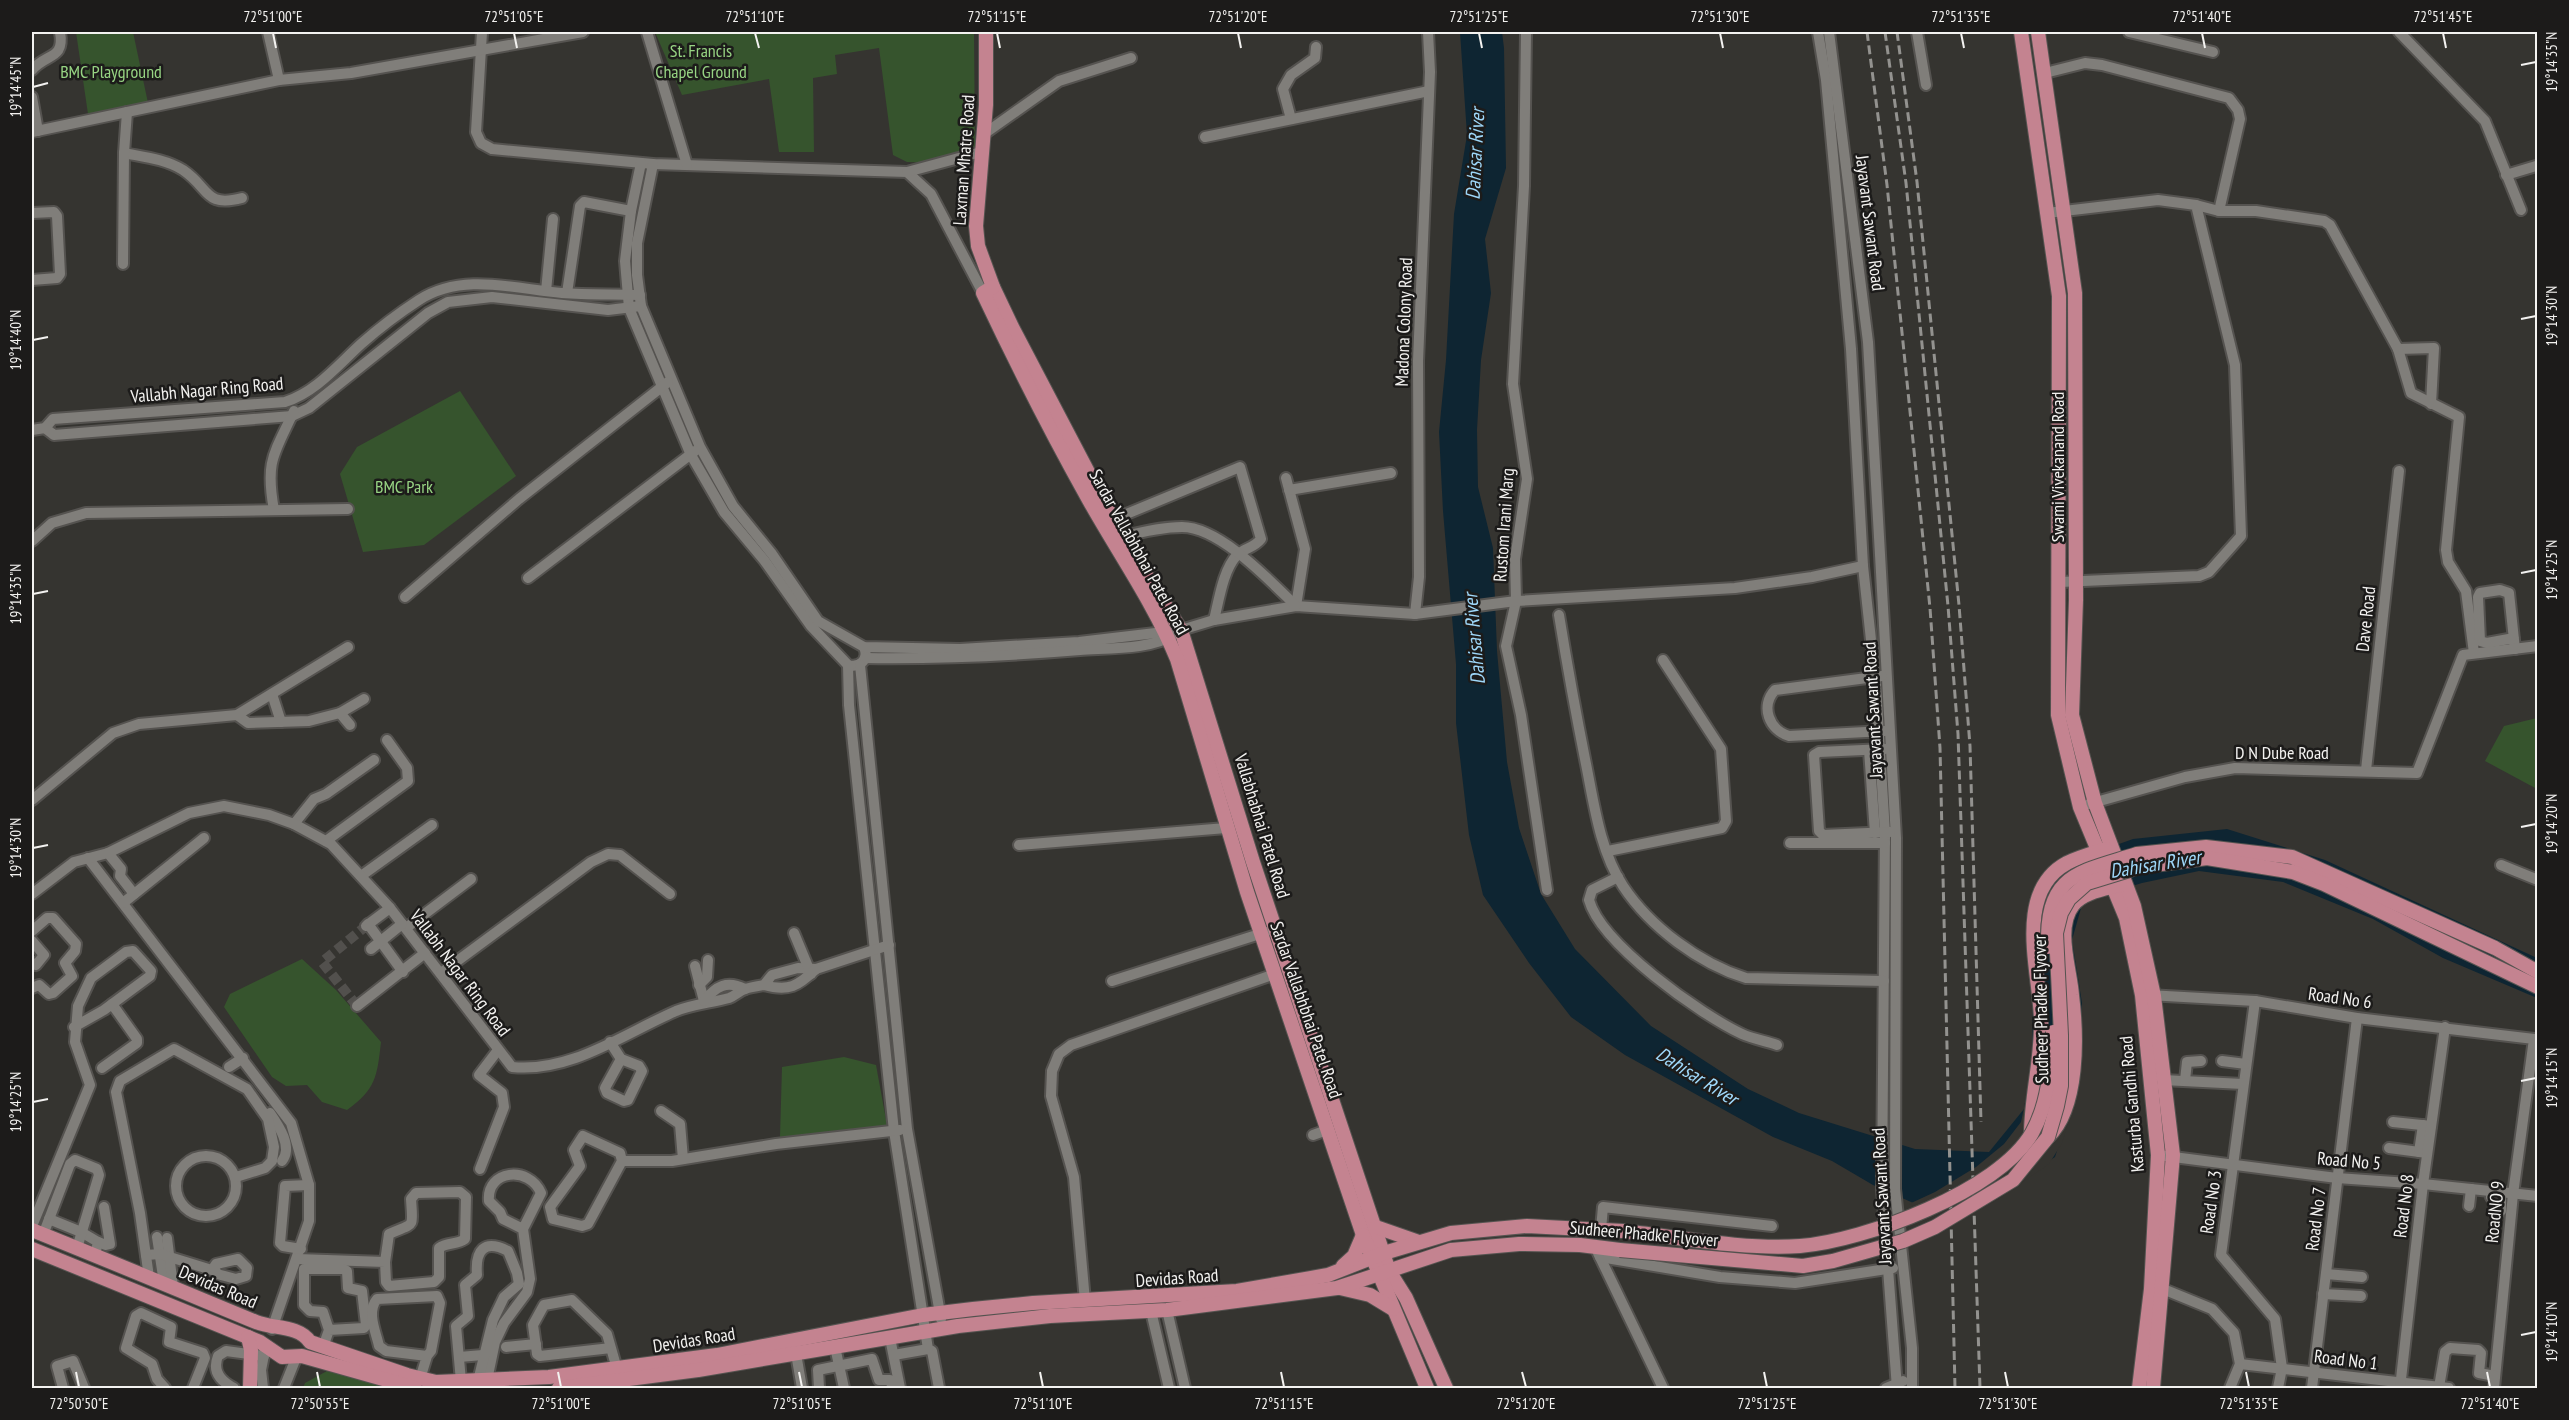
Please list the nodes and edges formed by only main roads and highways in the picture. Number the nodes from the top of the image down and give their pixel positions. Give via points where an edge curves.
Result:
1 (986, 32) edge
2 (2021, 32) edge
3 (2038, 32) edge
4 (2053, 141) junction
5 (2037, 144) junction
6 (988, 290) junction
7 (1180, 630) joint
8 (2087, 825) joint
9 (2112, 848) junction
10 (2098, 852) junction
11 (2122, 892) junction
12 (2538, 972) edge
13 (2538, 987) edge
14 (2157, 1073) junction
15 (2031, 1134) junction
16 (2048, 1137) junction
17 (35, 1230) edge
18 (1369, 1231) junction
19 (1420, 1242) junction
20 (32, 1248) edge
21 (1378, 1256) junction
22 (1418, 1262) junction
23 (1384, 1273) junction
24 (1328, 1275) junction
25 (1337, 1288) junction
26 (2157, 1289) junction
27 (1406, 1298) junction
28 (1393, 1309) junction
29 (272, 1329) junction
30 (309, 1342) junction
31 (795, 1348) junction
32 (260, 1352) junction
33 (299, 1357) junction
34 (418, 1384) edge
35 (250, 1389) edge
36 (559, 1389) edge
37 (1427, 1389) edge
38 (1446, 1389) edge
39 (2139, 1389) edge
40 (2153, 1389) edge

1 - 6 main road, Laxman Mhatre Road via 984,134 976,226
2 - 5 main road, Swami Vivekanand Road
3 - 4 main road, Swami Vivekanand Road
4 - 5 main road
4 - 9 main road, Swami Vivekanand Road via 2075,293 2076,581 2072,715 2095,803
5 - 8 main road, Swami Vivekanand Road via 2059,296 2058,715
6 - 7 main road, Sardar Vallabhbhai Patel Road via 1112,520
6 - 18 main road, Sardar Vallabhbhai Patel Road via 1025,380 1166,635 1327,1130
7 - 18 main road, Vallabhabhai Patel Road
8 - 10 main road, Kasturba Gandhi Road
9 - 10 main road
9 - 11 main road, Swami Vivekanand Road, bridge
10 - 11 main road, Kasturba Gandhi Road, bridge
10 - 15 main road via 2054,873 2035,907 2041,1018
11 - 14 main road, Kasturba Gandhi Road via 2148,995
11 - 16 main road via 2080,898 2066,921 2073,995 2073,1058 2066,1109
12 - 15 main road, Sudheer Phadke Flyover, bridge via 2494,948 2292,857 2206,847 2137,854 2075,874 2061,886 2054,901 2048,924 2052,1054 2044,1102
13 - 16 main road, Sudheer Phadke Flyover, bridge via 2293,872 2207,858 2139,867 2087,884 2069,899 2061,913 2056,933 2061,1086
14 - 26 main road, Kasturba Gandhi Road
14 - 26 main road, Kasturba Gandhi Road via 2173,1155
15 - 19 main road, Sudheer Phadke Flyover, bridge via 2012,1158 1930,1210 1859,1234 1800,1246 1527,1226 1450,1233
16 - 22 main road, Sudheer Phadke Flyover, bridge via 2013,1180 1935,1227 1833,1261 1803,1266 1519,1244 1451,1251
17 - 29 main road, Devidas Road via 77,1248 96,1249
18 - 19 main road
18 - 21 main road, Vallabhabhai Patel Road
18 - 24 main road via 1354,1256
19 - 21 main road, Sudheer Phadke Flyover
20 - 32 main road, Devidas Road via 248,1337
21 - 23 main road, Vallabhabhai Patel Road
21 - 24 main road, Devidas Road
22 - 23 main road, Sudheer Phadke Flyover
22 - 27 main road via 1403,1279
23 - 25 main road, Devidas Road
23 - 27 main road
23 - 28 main road
24 - 31 main road, Devidas Road via 1205,1295 1033,1303 923,1315
25 - 28 main road via 1370,1295
25 - 31 main road, Devidas Road via 1167,1310 1050,1316 835,1347
26 - 39 main road, Kasturba Gandhi Road
26 - 40 main road, Kasturba Gandhi Road
27 - 38 main road
28 - 37 main road
29 - 30 main road, Devidas Road via 296,1331
29 - 32 main road
30 - 33 main road via 307,1354
30 - 34 main road, Devidas Road
31 - 34 main road, Devidas Road via 549,1377
31 - 36 main road, Devidas Road via 675,1374
32 - 33 main road, Devidas Road
32 - 35 main road
33 - 34 main road, Devidas Road

